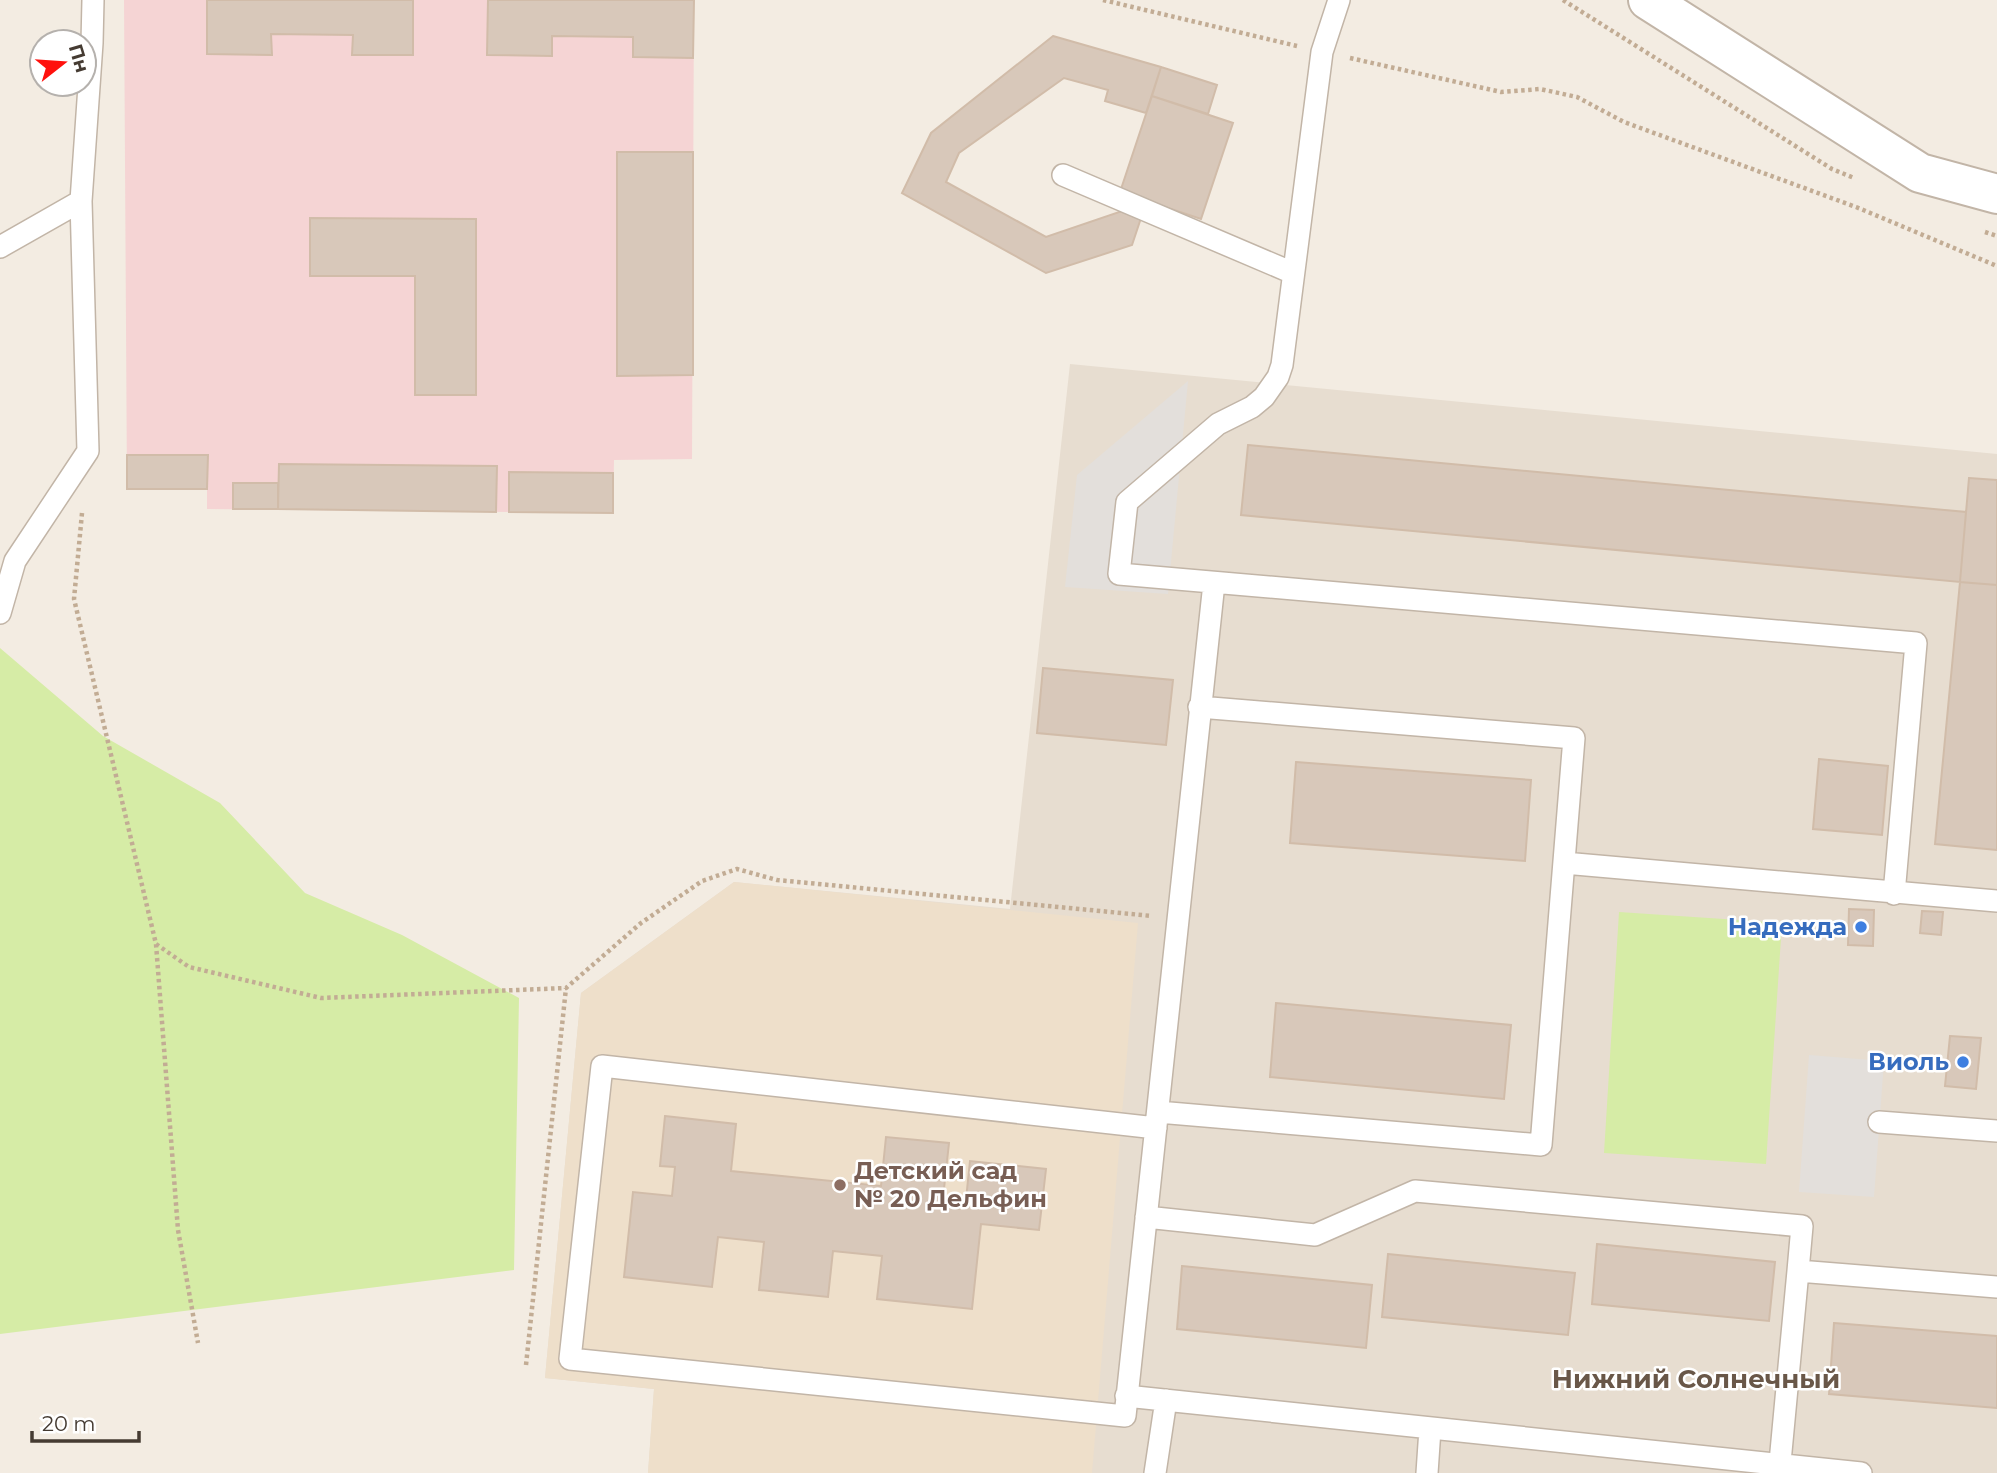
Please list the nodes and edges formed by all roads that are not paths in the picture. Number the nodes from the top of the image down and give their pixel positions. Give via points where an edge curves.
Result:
1 (93, 0) edge
2 (1339, 0) edge
3 (1648, 0) edge
4 (1063, 175) dead end
5 (1997, 194) edge
6 (81, 201) junction
7 (0, 247) edge
8 (1293, 273) junction
9 (1214, 583) junction
10 (0, 613) edge
11 (1199, 707) junction
12 (1564, 863) junction
13 (1894, 894) junction
14 (1997, 901) edge
15 (1157, 1120) junction
16 (1880, 1122) dead end
17 (1997, 1132) edge
18 (1146, 1217) junction
19 (1798, 1271) junction
20 (1997, 1287) edge
21 (1126, 1396) junction
22 (1166, 1400) junction
23 (1430, 1429) junction
24 (1779, 1469) edge
25 (1154, 1473) edge
26 (1427, 1473) edge
27 (1861, 1473) edge

1 - 6 lane
2 - 8 lane via 1322,52
3 - 5 street via 1920,173
4 - 8 lane
6 - 7 lane
6 - 10 lane via 88,451 15,561
8 - 9 lane via 1282,365 1271,388 1252,407 1206,433 1127,502 1119,574
9 - 11 lane
9 - 13 lane via 1916,643
11 - 12 lane via 1574,738
11 - 15 lane
12 - 13 lane
12 - 15 lane via 1541,1145
13 - 14 lane
15 - 18 lane
15 - 21 lane via 602,1066 570,1359 1125,1416
16 - 17 lane
18 - 19 lane via 1315,1235 1415,1191 1802,1226
18 - 21 lane
19 - 20 lane
19 - 24 lane
21 - 22 lane
22 - 23 lane
22 - 25 lane
23 - 24 lane
23 - 26 lane
24 - 27 lane

